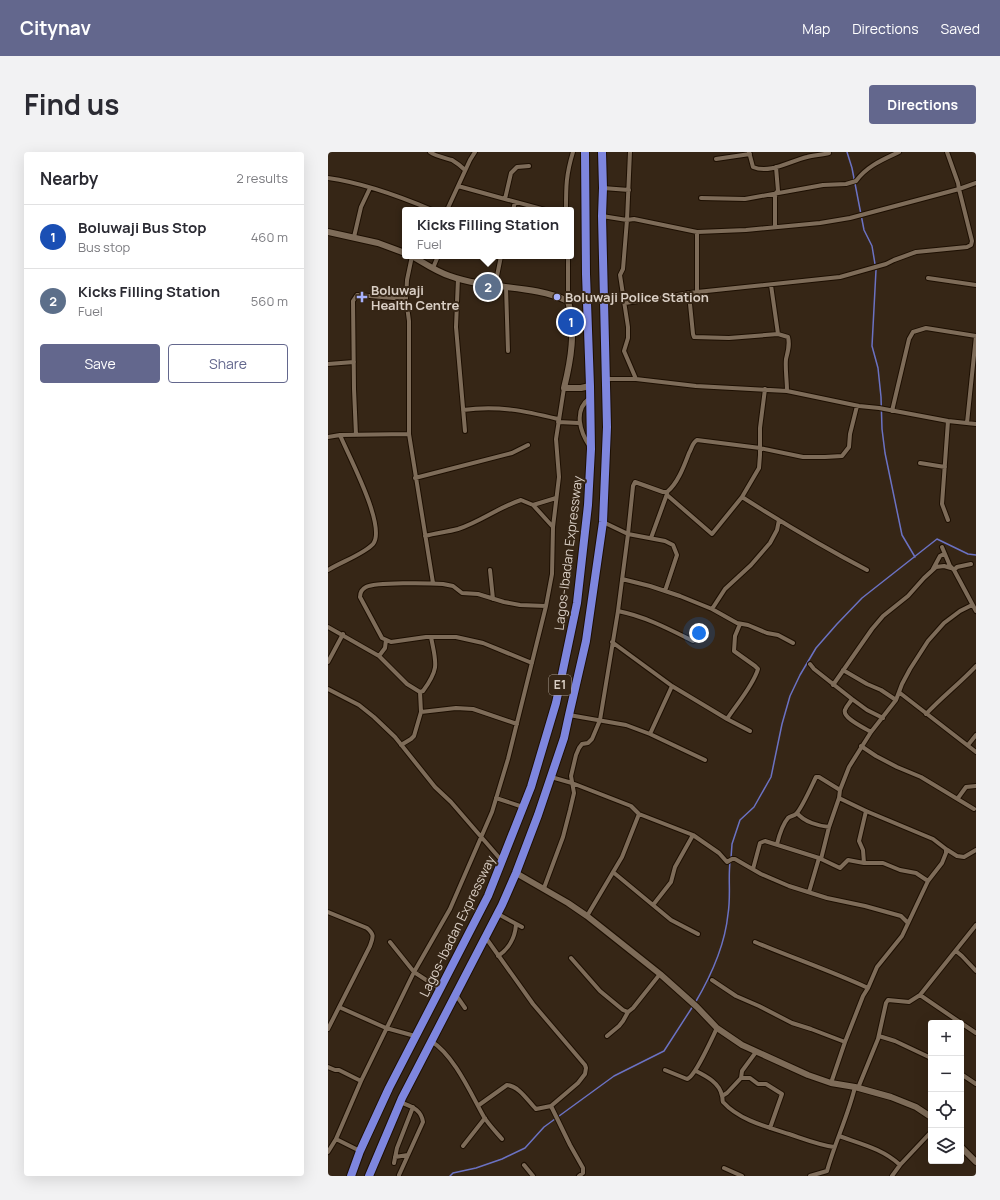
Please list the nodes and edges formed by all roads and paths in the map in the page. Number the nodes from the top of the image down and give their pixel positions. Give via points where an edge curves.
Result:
1 (429, 152) edge
2 (475, 152) edge
3 (573, 152) edge
4 (585, 152) edge
5 (602, 152) edge
6 (630, 152) edge
7 (899, 152) edge
8 (947, 152) edge
9 (750, 153) edge
10 (829, 153) dead end
11 (807, 154) edge
12 (716, 159) dead end
13 (529, 166) dead end
14 (776, 167) junction
15 (465, 170) junction
16 (328, 178) edge
17 (976, 183) edge
18 (458, 186) junction
19 (370, 188) junction
20 (603, 188) junction
21 (629, 190) junction
22 (958, 190) junction
23 (775, 194) junction
24 (701, 198) dead end
25 (505, 199) junction
26 (515, 202) junction
27 (424, 207) edge
28 (448, 207) edge
29 (514, 207) edge
30 (534, 207) edge
31 (566, 207) edge
32 (602, 216) junction
33 (627, 220) junction
34 (774, 226) junction
35 (328, 232) edge
36 (697, 232) junction
37 (354, 237) junction
38 (402, 252) edge
39 (411, 259) edge
40 (417, 259) edge
41 (437, 259) edge
42 (500, 259) edge
43 (568, 259) edge
44 (433, 268) junction
45 (458, 278) junction
46 (928, 278) dead end
47 (771, 285) junction
48 (976, 285) edge
49 (495, 286) junction
50 (506, 287) junction
51 (697, 292) junction
52 (687, 293) junction
53 (406, 299) junction
54 (568, 301) junction
55 (624, 303) junction
56 (778, 334) junction
57 (976, 336) edge
58 (508, 351) dead end
59 (354, 362) junction
60 (328, 364) edge
61 (606, 379) junction
62 (636, 379) junction
63 (590, 386) junction
64 (564, 388) junction
65 (765, 389) junction
66 (787, 391) junction
67 (590, 398) junction
68 (857, 406) junction
69 (463, 410) junction
70 (892, 411) junction
71 (558, 420) junction
72 (948, 421) junction
73 (579, 423) junction
74 (967, 423) junction
75 (976, 424) edge
76 (465, 431) dead end
77 (409, 434) junction
78 (340, 435) junction
79 (356, 435) junction
80 (328, 437) edge
81 (528, 445) dead end
82 (760, 448) junction
83 (591, 449) junction
84 (920, 463) dead end
85 (945, 467) junction
86 (416, 478) junction
87 (667, 493) junction
88 (742, 497) junction
89 (556, 498) junction
90 (532, 505) junction
91 (779, 520) junction
92 (948, 520) dead end
93 (604, 522) junction
94 (553, 527) junction
95 (628, 534) junction
96 (425, 536) junction
97 (651, 538) junction
98 (942, 547) dead end
99 (944, 554) junction
100 (971, 564) dead end
101 (952, 569) junction
102 (328, 570) edge
103 (490, 570) dead end
104 (867, 570) dead end
105 (932, 571) junction
106 (622, 579) junction
107 (433, 583) junction
108 (665, 591) junction
109 (493, 599) junction
110 (972, 605) junction
111 (546, 606) junction
112 (712, 609) junction
113 (618, 611) junction
114 (976, 611) edge
115 (740, 624) junction
116 (328, 627) edge
117 (343, 634) junction
118 (431, 637) junction
119 (386, 640) junction
120 (693, 641) dead end
121 (612, 642) junction
122 (793, 643) dead end
123 (379, 656) junction
124 (328, 662) edge
125 (532, 663) junction
126 (810, 664) dead end
127 (976, 666) edge
128 (843, 670) junction
129 (833, 685) junction
130 (672, 686) junction
131 (328, 689) edge
132 (420, 692) junction
133 (900, 693) junction
134 (852, 699) junction
135 (896, 700) junction
136 (421, 712) junction
137 (926, 714) junction
138 (570, 715) junction
139 (883, 718) junction
140 (727, 719) junction
141 (600, 720) junction
142 (517, 724) junction
143 (750, 731) dead end
144 (871, 732) junction
145 (650, 734) junction
146 (976, 735) edge
147 (968, 744) junction
148 (401, 745) junction
149 (861, 746) junction
150 (976, 752) edge
151 (705, 760) dead end
152 (551, 777) junction
153 (572, 783) junction
154 (976, 786) edge
155 (840, 790) junction
156 (496, 798) junction
157 (839, 798) junction
158 (958, 798) junction
159 (523, 808) junction
160 (974, 809) dead end
161 (866, 812) junction
162 (797, 813) junction
163 (639, 814) junction
164 (829, 827) junction
165 (693, 835) junction
166 (481, 838) junction
167 (777, 844) junction
168 (946, 849) junction
169 (976, 850) edge
170 (820, 858) junction
171 (502, 861) junction
172 (864, 863) junction
173 (752, 869) junction
174 (612, 872) junction
175 (516, 873) junction
176 (928, 881) junction
177 (544, 888) junction
178 (809, 892) junction
179 (653, 905) junction
180 (328, 912) edge
181 (498, 914) junction
182 (587, 916) junction
183 (908, 923) junction
184 (516, 925) junction
185 (976, 925) edge
186 (522, 927) dead end
187 (698, 934) dead end
188 (486, 938) junction
189 (390, 942) dead end
190 (756, 942) dead end
191 (956, 951) junction
192 (498, 956) junction
193 (571, 958) dead end
194 (976, 971) edge
195 (414, 972) junction
196 (660, 974) junction
197 (712, 980) dead end
198 (868, 988) junction
199 (440, 989) junction
200 (456, 995) junction
201 (920, 995) junction
202 (339, 1007) junction
203 (465, 1008) dead end
204 (628, 1012) junction
205 (957, 1020) edge
206 (964, 1025) edge
207 (386, 1028) junction
208 (717, 1028) junction
209 (328, 1029) edge
210 (976, 1033) edge
211 (415, 1036) junction
212 (607, 1036) dead end
213 (879, 1036) junction
214 (431, 1041) junction
215 (845, 1042) junction
216 (756, 1052) junction
217 (928, 1057) edge
218 (328, 1067) edge
219 (665, 1070) dead end
220 (696, 1071) junction
221 (964, 1076) edge
222 (741, 1078) junction
223 (361, 1082) junction
224 (831, 1082) junction
225 (976, 1084) edge
226 (857, 1088) junction
227 (722, 1096) junction
228 (400, 1102) junction
229 (479, 1105) junction
230 (413, 1107) junction
231 (553, 1110) junction
232 (928, 1115) edge
233 (485, 1118) junction
234 (770, 1128) junction
235 (928, 1135) edge
236 (839, 1136) junction
237 (336, 1139) junction
238 (502, 1139) dead end
239 (463, 1146) dead end
240 (834, 1147) junction
241 (964, 1150) edge
242 (360, 1151) junction
243 (328, 1152) edge
244 (408, 1155) junction
245 (395, 1157) junction
246 (976, 1162) edge
247 (394, 1163) dead end
248 (524, 1165) dead end
249 (900, 1165) junction
250 (724, 1168) dead end
251 (399, 1175) edge
252 (893, 1175) edge
253 (351, 1176) edge
254 (369, 1176) edge
255 (533, 1176) edge
256 (579, 1176) edge
257 (742, 1176) edge
258 (810, 1176) edge

1 - 15 street via 453,161
2 - 15 street
3 - 31 street via 567,171
4 - 63 highway, Lagos-Ibadan Expressway / E1
5 - 20 highway, E1
6 - 21 street
7 - 23 street via 872,165 856,182
8 - 22 street
9 - 12 street
9 - 14 street via 753,167 759,170
10 - 11 street
11 - 14 street
13 - 25 street via 517,167 511,173
14 - 23 street via 778,191
15 - 18 street
16 - 19 street
17 - 22 street
18 - 25 street
18 - 28 street
19 - 27 street
19 - 37 street via 361,207
20 - 21 street
20 - 32 highway, E1
21 - 33 street
22 - 34 street via 850,218
22 - 47 street via 971,245 916,252 886,264 840,277
23 - 24 street via 745,199
23 - 34 street
25 - 26 street
26 - 29 street
26 - 30 street
32 - 33 street
32 - 61 highway, E1
33 - 36 street via 634,219
33 - 55 street via 623,269 620,275
34 - 36 street
35 - 37 street
36 - 51 street
37 - 38 street
39 - 53 street
40 - 44 street
41 - 44 street
42 - 49 street
43 - 54 street
44 - 45 street
45 - 49 street
45 - 69 street via 456,327
46 - 48 street
47 - 51 street
47 - 56 street
49 - 50 street
50 - 54 street via 553,294
50 - 58 street
51 - 52 street
52 - 55 street
52 - 56 street via 694,337 729,338
53 - 59 street via 357,295 355,297
53 - 77 street via 409,321
54 - 64 street via 572,315 572,341
55 - 62 street via 628,338 624,351
56 - 66 street via 785,335 789,341 786,360
57 - 70 street via 926,328 913,332 909,338
57 - 74 street
59 - 60 street
59 - 79 street
61 - 62 street
61 - 93 highway, E1
62 - 65 street via 696,386
63 - 64 street
63 - 67 highway, Lagos-Ibadan Expressway / E1
64 - 71 street
65 - 66 street
65 - 82 street
66 - 68 street
67 - 73 street via 585,401
67 - 83 highway, Lagos-Ibadan Expressway / E1
68 - 70 street
68 - 82 street via 849,447 842,456 803,457
69 - 71 street via 500,408
69 - 76 street
70 - 72 street
71 - 73 street
71 - 89 street via 556,439 559,477
72 - 74 street
72 - 85 street
73 - 83 street
74 - 75 street
77 - 79 street
77 - 86 street
78 - 79 street
78 - 80 street
78 - 102 street via 367,497 375,520 376,537 362,553
81 - 86 street via 512,453
82 - 87 street via 697,440 675,483
82 - 88 street via 759,468
83 - 159 highway, Lagos-Ibadan Expressway / E1 via 588,505 577,603 556,703
84 - 85 street
85 - 92 street via 942,504
86 - 96 street
87 - 88 street via 712,534
87 - 95 street via 635,482
87 - 97 street
88 - 91 street
89 - 90 street
89 - 94 street
90 - 94 street
90 - 96 street via 521,500 457,529
91 - 104 street
91 - 112 street via 770,542 751,565 725,589
93 - 95 street
93 - 138 highway, E1 via 586,641
94 - 111 street via 552,574
95 - 97 street
95 - 106 street
96 - 107 street
97 - 108 street via 670,543 677,555
98 - 99 street
99 - 101 street
99 - 105 street via 940,556
100 - 101 street
101 - 105 street via 944,566 936,567
101 - 110 street
103 - 109 street
105 - 128 street via 908,596 878,621
106 - 108 street
106 - 113 street
107 - 109 street via 453,586 462,593 478,594
107 - 119 street via 381,584 362,589 360,597 382,638
108 - 112 street
109 - 111 street via 520,605
110 - 114 street
110 - 133 street via 944,623 928,641 910,669
111 - 125 street
112 - 115 street
113 - 120 street via 666,627
113 - 121 street
115 - 122 street via 778,635
115 - 140 street via 735,636 734,651 758,669
116 - 117 street
117 - 123 street
117 - 124 street
118 - 119 street via 390,642
118 - 125 street via 456,637 483,643
118 - 132 street via 435,672
119 - 123 street via 385,648
121 - 130 street
121 - 141 street
123 - 132 street via 407,684
125 - 142 street
126 - 129 street
127 - 137 street
128 - 129 street
128 - 135 street
129 - 134 street
130 - 140 street
130 - 145 street
131 - 148 street via 359,705
132 - 136 street
133 - 135 street
133 - 137 street
134 - 139 street
134 - 144 street via 844,714
135 - 139 street
136 - 142 street via 473,709
136 - 148 street via 414,736
137 - 147 street
138 - 141 street
138 - 152 highway, E1
139 - 144 street
140 - 143 street
141 - 145 street via 626,725
141 - 153 street via 592,739 578,748 570,776
142 - 156 street
144 - 149 street
145 - 151 street
146 - 147 street
147 - 150 street
148 - 166 street
149 - 155 street
149 - 158 street
152 - 153 street
152 - 175 highway, E1
153 - 163 street via 631,806
153 - 177 street via 574,793 566,824
154 - 158 street via 969,785 963,789
155 - 157 street
155 - 162 street via 816,777
156 - 159 street
156 - 166 street
157 - 161 street
157 - 164 street
158 - 160 street
159 - 171 highway, Lagos-Ibadan Expressway / E1
161 - 168 street via 933,839
161 - 172 street via 859,841
162 - 164 street via 820,826
162 - 167 street via 787,820
163 - 165 street
163 - 174 street via 622,857
164 - 170 street
165 - 173 street via 719,853 727,862 735,859
165 - 179 street via 675,868 671,882
166 - 171 street
166 - 195 street via 450,909
167 - 170 street
167 - 173 street via 765,841 760,844
168 - 169 street via 964,857
168 - 176 street via 944,858
170 - 172 street via 840,868 848,860
170 - 178 street
171 - 199 highway, Lagos-Ibadan Expressway / E1 via 488,896
172 - 176 street via 883,863 916,873
173 - 178 street
174 - 179 street
174 - 182 street
175 - 177 street
175 - 181 highway, E1
176 - 183 street
177 - 182 street
178 - 183 street via 901,916
179 - 187 street via 671,920
180 - 202 street via 367,928 373,936
181 - 184 street
181 - 188 highway, E1
182 - 196 street
183 - 198 street via 902,936 877,967
184 - 186 street
184 - 192 street via 513,938 505,951
185 - 191 street
188 - 192 street
188 - 200 highway, E1
189 - 195 street
190 - 198 street
191 - 194 street
191 - 201 street
192 - 231 street via 533,1004 585,1065 585,1074 578,1084
193 - 204 street via 600,991
195 - 199 street
195 - 207 street
196 - 204 street
196 - 208 street
197 - 215 street via 736,996 792,1023
198 - 215 street
199 - 211 highway, Lagos-Ibadan Expressway / E1
200 - 203 street
200 - 214 highway, E1
201 - 205 street
201 - 213 street via 910,1002 888,1000
202 - 207 street
202 - 209 street
204 - 212 street via 623,1021
206 - 210 street
207 - 211 street
207 - 223 street
208 - 216 street
208 - 220 street
211 - 242 highway, Lagos-Ibadan Expressway / E1
213 - 217 street
213 - 226 street
214 - 228 highway, E1
214 - 229 street via 441,1047
215 - 224 street
216 - 222 street via 742,1071
216 - 224 street via 808,1075
218 - 223 street
219 - 220 street via 686,1079
220 - 227 street via 719,1087
221 - 225 street
222 - 227 street
222 - 234 street via 750,1078 758,1084 766,1084 782,1094
223 - 237 street
224 - 226 street
226 - 232 street via 891,1097
226 - 236 street
227 - 234 street via 722,1102 741,1116
228 - 230 street
228 - 254 highway, E1
229 - 231 street via 507,1085 512,1085 536,1109
229 - 233 street
230 - 244 street via 422,1115 423,1122
230 - 245 street
231 - 256 street via 583,1168 583,1173
233 - 238 street
233 - 239 street
234 - 240 street
235 - 249 street
236 - 240 street
236 - 249 street via 881,1151
237 - 242 street
237 - 243 street
240 - 258 street via 827,1171
241 - 246 street
242 - 253 highway, Lagos-Ibadan Expressway / E1
244 - 245 street
244 - 251 street
245 - 247 street
248 - 255 street
249 - 252 street
250 - 257 street

